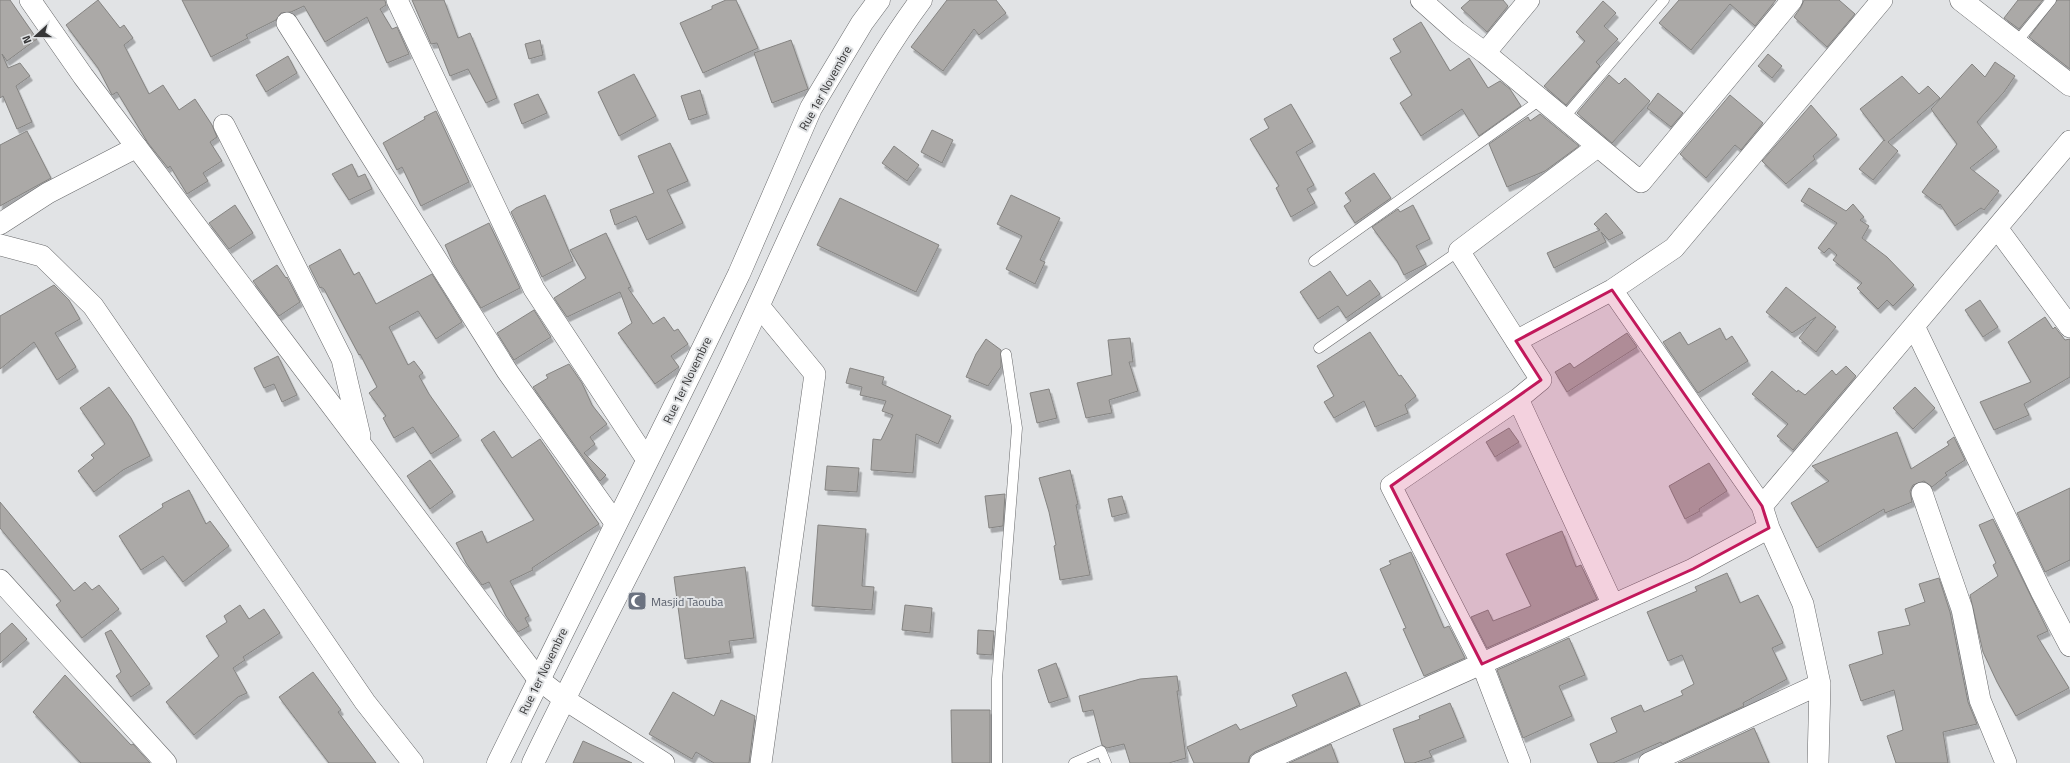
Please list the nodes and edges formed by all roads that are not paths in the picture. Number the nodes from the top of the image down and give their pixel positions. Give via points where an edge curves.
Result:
1 (30, 0) edge
2 (397, 0) edge
3 (879, 0) edge
4 (921, 0) edge
5 (1421, 0) edge
6 (1529, 0) edge
7 (1664, 0) edge
8 (1792, 0) edge
9 (1882, 0) edge
10 (1961, 0) edge
11 (2051, 0) edge
12 (287, 23) dead end
13 (2016, 43) junction
14 (1485, 53) junction
15 (2070, 85) edge
16 (1540, 100) junction
17 (1563, 120) junction
18 (224, 125) dead end
19 (2070, 141) edge
20 (137, 147) junction
21 (1597, 147) junction
22 (0, 224) edge
23 (1997, 228) junction
24 (0, 245) edge
25 (1459, 251) junction
26 (1314, 260) dead end
27 (1612, 290) junction
28 (759, 306) junction
29 (1914, 326) junction
30 (2070, 327) edge
31 (1516, 342) junction
32 (1319, 348) dead end
33 (1006, 354) dead end
34 (1518, 399) junction
35 (362, 444) junction
36 (647, 460) junction
37 (1922, 493) dead end
38 (1762, 506) junction
39 (616, 524) junction
40 (1769, 528) junction
41 (0, 580) edge
42 (1613, 605) junction
43 (2070, 646) edge
44 (1482, 664) junction
45 (538, 678) junction
46 (1820, 684) junction
47 (564, 698) junction
48 (166, 763) edge
49 (413, 763) edge
50 (498, 763) edge
51 (533, 763) edge
52 (664, 763) edge
53 (761, 763) edge
54 (997, 763) edge
55 (1074, 763) edge
56 (1106, 763) edge
57 (1260, 763) edge
58 (1520, 763) edge
59 (1649, 763) edge
60 (1818, 763) edge
61 (2006, 763) edge

1 - 20 street
2 - 36 street via 534,289
3 - 36 main road, Rue 1er Novembre via 811,108 739,274
4 - 28 main road via 865,84
5 - 14 street
6 - 14 street
7 - 17 lane
8 - 21 street via 1641,182
9 - 27 street via 1674,248
10 - 13 main road
11 - 13 lane
12 - 39 street via 507,371
13 - 15 main road
14 - 16 street
16 - 17 street
16 - 26 lane
17 - 21 street
18 - 35 street via 342,359
19 - 23 street
20 - 22 street via 48,193
20 - 35 street
21 - 25 street
23 - 29 street
23 - 30 street
24 - 49 street via 42,256 93,306 365,702
25 - 31 street
25 - 32 lane
27 - 31 street
27 - 38 street
28 - 47 main road
28 - 53 street via 815,374
29 - 38 street
29 - 43 street
31 - 34 street via 1541,380
33 - 54 lane via 1017,428 997,679
34 - 42 street
34 - 44 street via 1392,486
35 - 45 street
36 - 39 main road, Rue 1er Novembre
37 - 61 street via 1962,609 1980,700
38 - 40 street
39 - 45 main road, Rue 1er Novembre
40 - 42 street via 1693,569
40 - 46 street via 1803,604
41 - 48 street
42 - 44 street
44 - 57 street
44 - 58 street
45 - 47 street
45 - 50 main road, Rue 1er Novembre
46 - 59 street
46 - 60 street
47 - 51 main road
47 - 52 street
55 - 56 lane via 1101,751

